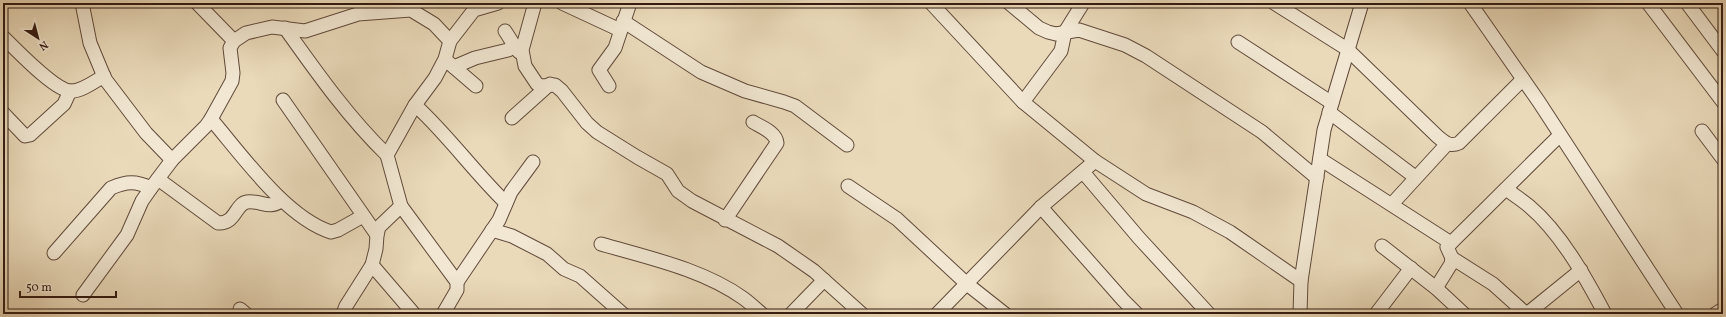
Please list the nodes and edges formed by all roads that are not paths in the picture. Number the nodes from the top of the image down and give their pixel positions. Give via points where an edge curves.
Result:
1 (82, 3) edge
2 (197, 3) edge
3 (498, 3) edge
4 (535, 3) edge
5 (562, 3) edge
6 (630, 3) edge
7 (931, 3) edge
8 (1009, 3) edge
9 (1083, 3) edge
10 (1274, 3) edge
11 (1362, 3) edge
12 (1470, 3) edge
13 (1648, 3) edge
14 (1687, 3) edge
15 (472, 6) edge
16 (622, 26) junction
17 (285, 28) junction
18 (505, 31) dead end
19 (1065, 32) junction
20 (3, 37) edge
21 (234, 41) junction
22 (450, 41) junction
23 (1238, 42) dead end
24 (514, 46) junction
25 (1347, 49) junction
26 (1723, 51) edge
27 (522, 56) junction
28 (449, 63) junction
29 (104, 76) junction
30 (1523, 79) junction
31 (550, 84) junction
32 (476, 86) dead end
33 (609, 86) dead end
34 (70, 91) junction
35 (283, 100) dead end
36 (1023, 102) junction
37 (1723, 102) edge
38 (416, 105) junction
39 (1330, 107) junction
40 (3, 113) edge
41 (512, 118) dead end
42 (211, 119) junction
43 (753, 122) dead end
44 (1702, 131) dead end
45 (1560, 135) junction
46 (1447, 144) junction
47 (847, 145) dead end
48 (387, 155) junction
49 (1320, 159) junction
50 (1723, 159) edge
51 (172, 160) junction
52 (1095, 161) junction
53 (533, 162) dead end
54 (1083, 172) junction
55 (1415, 177) junction
56 (1317, 178) junction
57 (155, 184) junction
58 (848, 186) dead end
59 (1506, 190) junction
60 (281, 201) junction
61 (506, 203) junction
62 (1392, 204) junction
63 (401, 206) junction
64 (1041, 206) junction
65 (363, 216) junction
66 (725, 220) junction
67 (492, 230) junction
68 (376, 235) junction
69 (1451, 243) junction
70 (601, 244) dead end
71 (1382, 246) dead end
72 (54, 253) dead end
73 (1452, 258) junction
74 (372, 265) junction
75 (1411, 268) junction
76 (1582, 270) junction
77 (824, 280) junction
78 (1302, 281) junction
79 (457, 282) junction
80 (967, 284) junction
81 (1436, 288) junction
82 (83, 294) dead end
83 (1723, 309) edge
84 (1301, 313) edge
85 (346, 314) edge
86 (414, 314) edge
87 (444, 314) edge
88 (624, 314) edge
89 (762, 314) edge
90 (791, 314) edge
91 (862, 314) edge
92 (937, 314) edge
93 (1005, 314) edge
94 (1137, 314) edge
95 (1209, 314) edge
96 (1376, 314) edge
97 (1464, 314) edge
98 (1605, 314) edge
99 (1677, 314) edge
100 (1715, 314) edge

1 - 29 street via 90,43
2 - 21 street
3 - 15 street
4 - 27 street
5 - 16 street
6 - 16 street
7 - 36 street
8 - 19 street via 1039,28 1056,34
9 - 19 street
10 - 25 street
11 - 25 street
12 - 30 street
13 - 37 street
14 - 26 street
15 - 22 street
16 - 33 street via 614,48 599,70
16 - 47 street via 701,72 745,92 795,106
17 - 21 street via 272,27 246,33
17 - 22 street via 305,31 358,14 411,10 434,24
17 - 48 street via 334,96
18 - 24 street
19 - 36 street via 1061,51
19 - 56 street via 1079,30 1125,45 1146,56 1262,132
20 - 34 street via 50,81
21 - 42 street via 230,48 232,81
22 - 28 street
23 - 39 street
24 - 27 street
24 - 28 street via 508,50
25 - 39 street
25 - 46 street
27 - 31 street via 536,84
28 - 32 street
28 - 38 street
29 - 34 street via 78,90
29 - 51 street via 146,132
30 - 45 street
30 - 46 street via 1460,143 1454,146
31 - 41 street
31 - 66 street via 562,91 597,132 637,158 660,169 667,174 678,191
34 - 40 street via 64,104 30,135 25,136
35 - 65 street
36 - 52 street
38 - 48 street
38 - 61 street
39 - 49 street
39 - 55 street
42 - 51 street
42 - 60 street
43 - 66 street via 773,134 777,143
44 - 50 street
45 - 59 street
45 - 99 street
46 - 55 street
48 - 63 street
49 - 56 street
49 - 62 street
51 - 57 street
52 - 54 street
52 - 78 street via 1146,194 1193,212 1230,232
53 - 61 street
54 - 64 street
54 - 95 street
55 - 62 street
56 - 78 street
57 - 60 street via 218,223 228,221 248,202 271,205
57 - 72 street via 139,182 120,184 111,188
57 - 82 street via 142,201 127,234
58 - 80 street via 897,219
59 - 69 street
59 - 76 street via 1529,206 1546,223
60 - 65 street via 314,224 331,232
61 - 67 street
62 - 69 street
63 - 68 street via 380,227
63 - 79 street
64 - 80 street
64 - 94 street
65 - 68 street
66 - 77 street via 778,246
67 - 79 street
67 - 88 street via 512,236 547,254 564,269 580,276
68 - 74 street
69 - 73 street via 1448,247
70 - 89 street via 701,276 743,298
71 - 75 street
73 - 76 street via 1493,284 1523,312 1528,313
73 - 81 street
74 - 85 street via 346,306
74 - 86 street
75 - 81 street
75 - 96 street
76 - 98 street
77 - 90 street
77 - 91 street
78 - 84 street
79 - 87 street via 457,290
80 - 92 street
80 - 93 street
81 - 97 street
83 - 100 street

